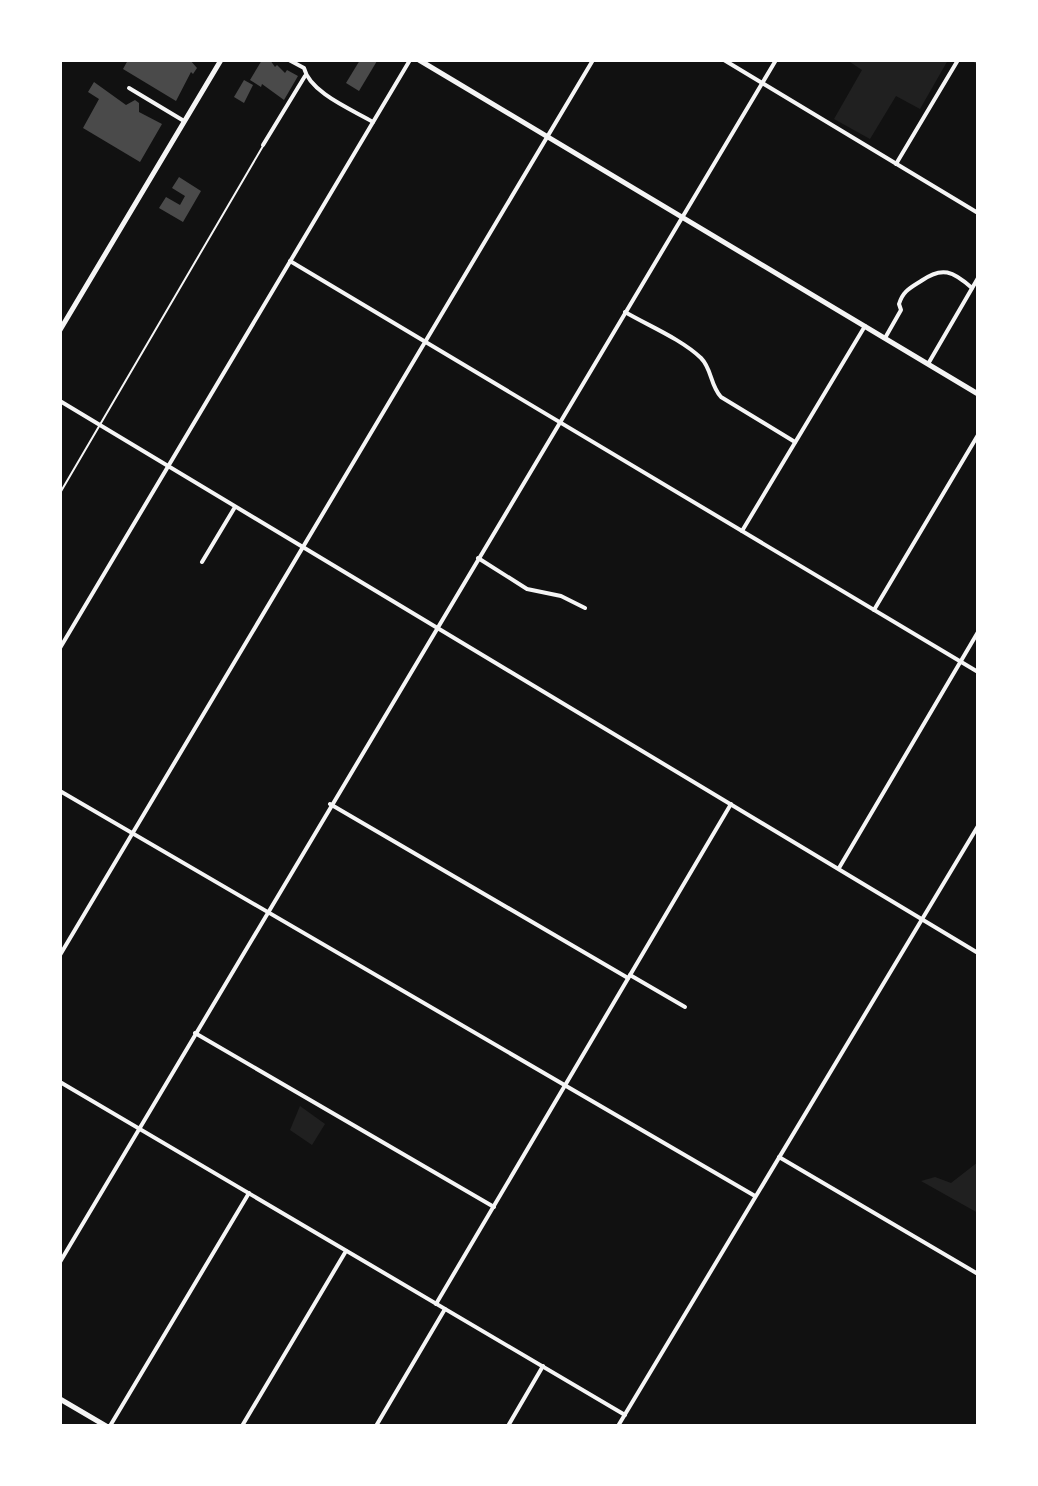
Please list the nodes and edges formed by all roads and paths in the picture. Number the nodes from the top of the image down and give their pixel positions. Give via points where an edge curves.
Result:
1 (221, 60) edge
2 (289, 60) edge
3 (410, 60) edge
4 (419, 60) edge
5 (593, 60) edge
6 (724, 60) edge
7 (776, 60) edge
8 (958, 60) edge
9 (305, 76) junction
10 (762, 83) junction
11 (129, 88) dead end
12 (184, 121) junction
13 (373, 122) junction
14 (547, 137) junction
15 (263, 145) joint
16 (896, 164) junction
17 (978, 213) edge
18 (682, 217) junction
19 (290, 261) junction
20 (978, 278) edge
21 (972, 288) junction
22 (625, 312) junction
23 (865, 326) junction
24 (60, 330) edge
25 (885, 338) junction
26 (424, 341) junction
27 (928, 364) junction
28 (978, 394) edge
29 (60, 401) edge
30 (560, 422) junction
31 (100, 425) junction
32 (978, 435) edge
33 (795, 442) junction
34 (168, 466) junction
35 (60, 493) edge
36 (235, 507) junction
37 (742, 531) junction
38 (302, 547) junction
39 (478, 558) junction
40 (202, 562) dead end
41 (585, 608) dead end
42 (874, 610) junction
43 (436, 628) junction
44 (978, 632) edge
45 (60, 648) edge
46 (961, 661) junction
47 (978, 672) edge
48 (60, 791) edge
49 (330, 804) junction
50 (731, 804) junction
51 (978, 826) edge
52 (132, 833) junction
53 (838, 869) junction
54 (266, 911) junction
55 (922, 919) junction
56 (978, 953) edge
57 (60, 955) edge
58 (629, 977) junction
59 (685, 1007) dead end
60 (195, 1033) junction
61 (60, 1082) edge
62 (565, 1085) junction
63 (139, 1128) junction
64 (779, 1157) junction
65 (249, 1193) junction
66 (755, 1196) junction
67 (494, 1207) junction
68 (346, 1251) junction
69 (60, 1262) edge
70 (978, 1274) edge
71 (436, 1304) junction
72 (445, 1309) junction
73 (543, 1366) junction
74 (60, 1399) edge
75 (625, 1415) junction
76 (108, 1426) edge
77 (242, 1426) edge
78 (376, 1426) edge
79 (508, 1426) edge
80 (618, 1426) edge

1 - 12 main road
2 - 9 street via 304,68
3 - 13 street
4 - 14 main road
5 - 14 street
6 - 10 street
7 - 10 street
8 - 16 street
9 - 13 street
9 - 15 street
10 - 16 street
10 - 18 street
11 - 12 street
12 - 24 main road
13 - 19 street
14 - 18 main road
14 - 26 street
15 - 31 lane
16 - 17 street
18 - 22 street
18 - 23 main road
19 - 26 street
19 - 34 street
20 - 21 street
21 - 25 street via 948,271 933,272 904,291 901,310
21 - 27 street
22 - 30 street
22 - 33 street via 697,355 721,397
23 - 25 main road
23 - 33 street
25 - 27 main road
26 - 30 street
26 - 38 street
27 - 28 main road
29 - 31 street
30 - 37 street
30 - 39 street
31 - 34 street
31 - 35 lane
32 - 42 street
33 - 37 street
34 - 36 street
34 - 45 street
36 - 38 street
36 - 40 street
37 - 42 street
38 - 43 street
38 - 52 street
39 - 41 street via 527,589
39 - 43 street
42 - 46 street
43 - 49 street
43 - 50 street
44 - 46 street
46 - 47 street
46 - 53 street
48 - 52 street
49 - 54 street
49 - 58 street
50 - 53 street
50 - 58 street
51 - 55 street
52 - 54 street
52 - 57 street
53 - 55 street
54 - 60 street
54 - 62 street
55 - 56 street
55 - 64 street
58 - 59 street
58 - 62 street
60 - 63 street
60 - 67 street
61 - 63 street
62 - 66 street
62 - 67 street
63 - 65 street
63 - 69 street
64 - 66 street
64 - 70 street
65 - 68 street
65 - 76 street
66 - 75 street
67 - 71 street
68 - 71 street
68 - 77 street
71 - 72 street
72 - 73 street
72 - 78 street
73 - 75 street
73 - 79 street
74 - 76 main road
75 - 80 street

